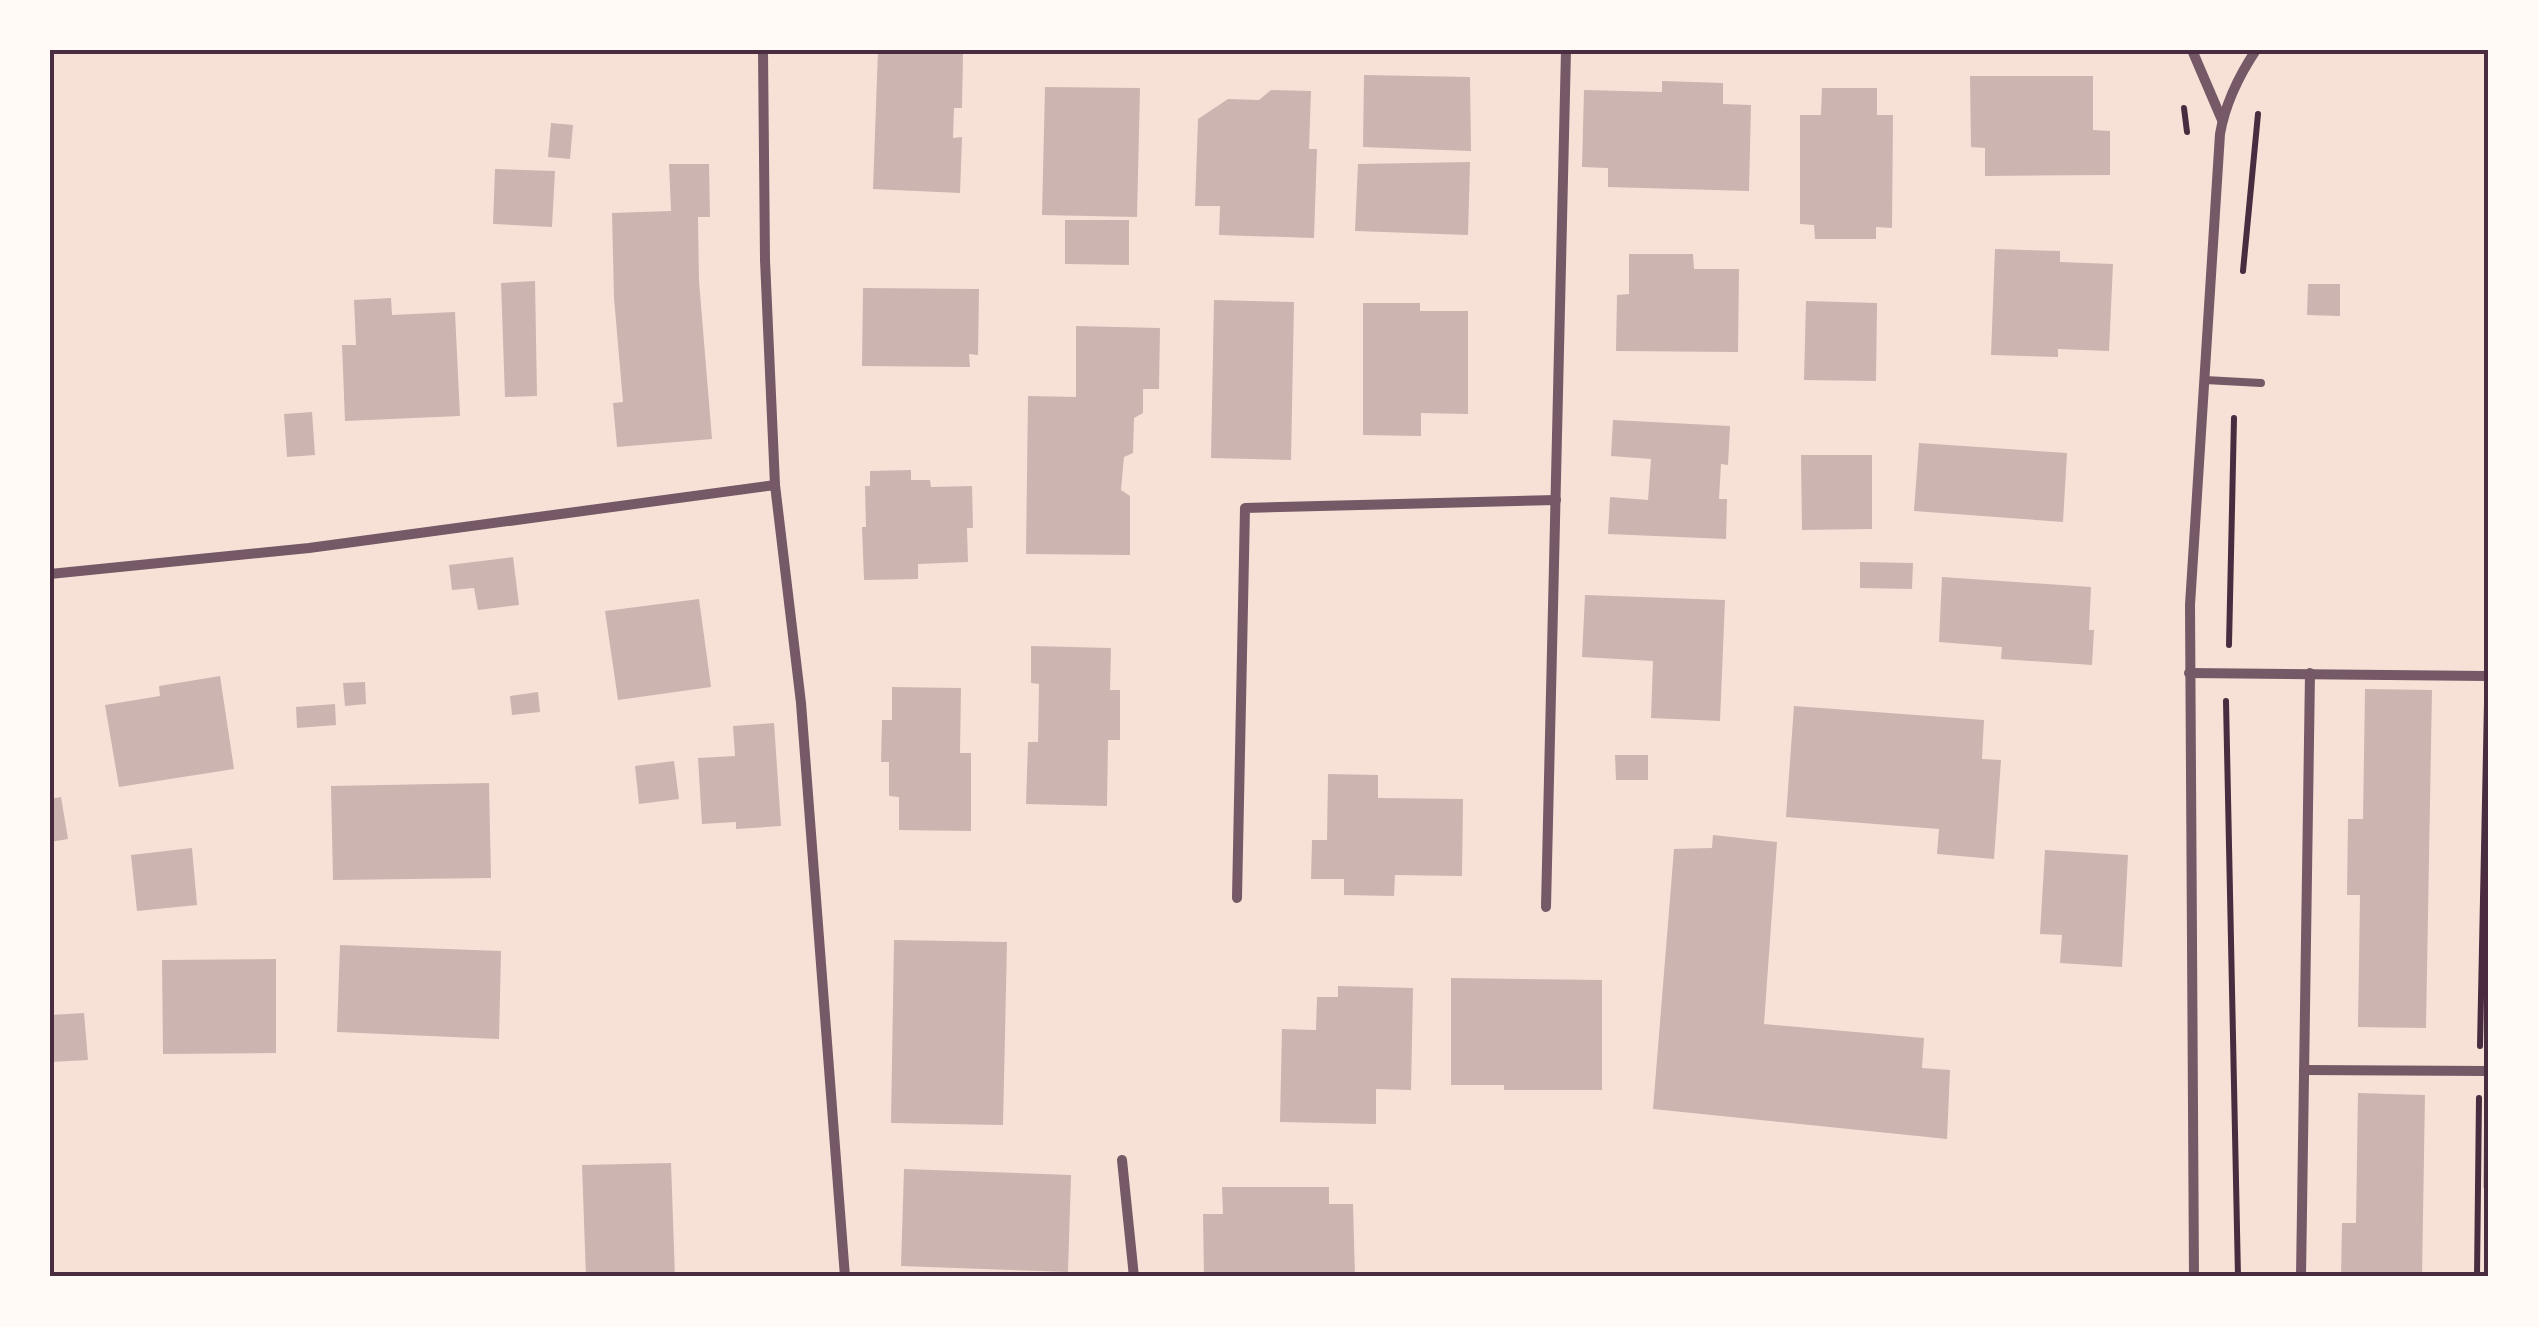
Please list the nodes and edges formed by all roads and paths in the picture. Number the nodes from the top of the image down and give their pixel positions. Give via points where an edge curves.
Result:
1 (762, 50) edge
2 (1566, 50) edge
3 (2192, 50) edge
4 (2256, 50) edge
5 (2222, 120) junction
6 (2254, 138) dead end
7 (2242, 285) dead end
8 (2205, 380) junction
9 (2261, 383) dead end
10 (2234, 408) dead end
11 (775, 485) junction
12 (1556, 500) junction
13 (50, 574) edge
14 (2230, 642) dead end
15 (2189, 673) junction
16 (2310, 673) junction
17 (2488, 676) edge
18 (2226, 704) dead end
19 (2486, 874) edge
20 (1237, 898) dead end
21 (1546, 907) dead end
22 (2304, 1070) junction
23 (2484, 1071) edge
24 (1122, 1160) dead end
25 (845, 1277) edge
26 (1134, 1277) edge
27 (2194, 1277) edge
28 (2238, 1277) edge
29 (2301, 1277) edge
30 (2477, 1277) edge

1 - 11 street
2 - 12 street
3 - 5 street
4 - 5 street
5 - 8 street
6 - 7 path
8 - 9 lane
8 - 15 street
10 - 14 path
11 - 13 street via 309,548
11 - 25 street via 801,703
12 - 20 street via 1245,508
12 - 21 street
15 - 16 street
15 - 27 street
16 - 17 street
16 - 22 street
17 - 19 path
18 - 28 path
19 - 23 path
22 - 23 street
22 - 29 street
23 - 30 path
24 - 26 street

